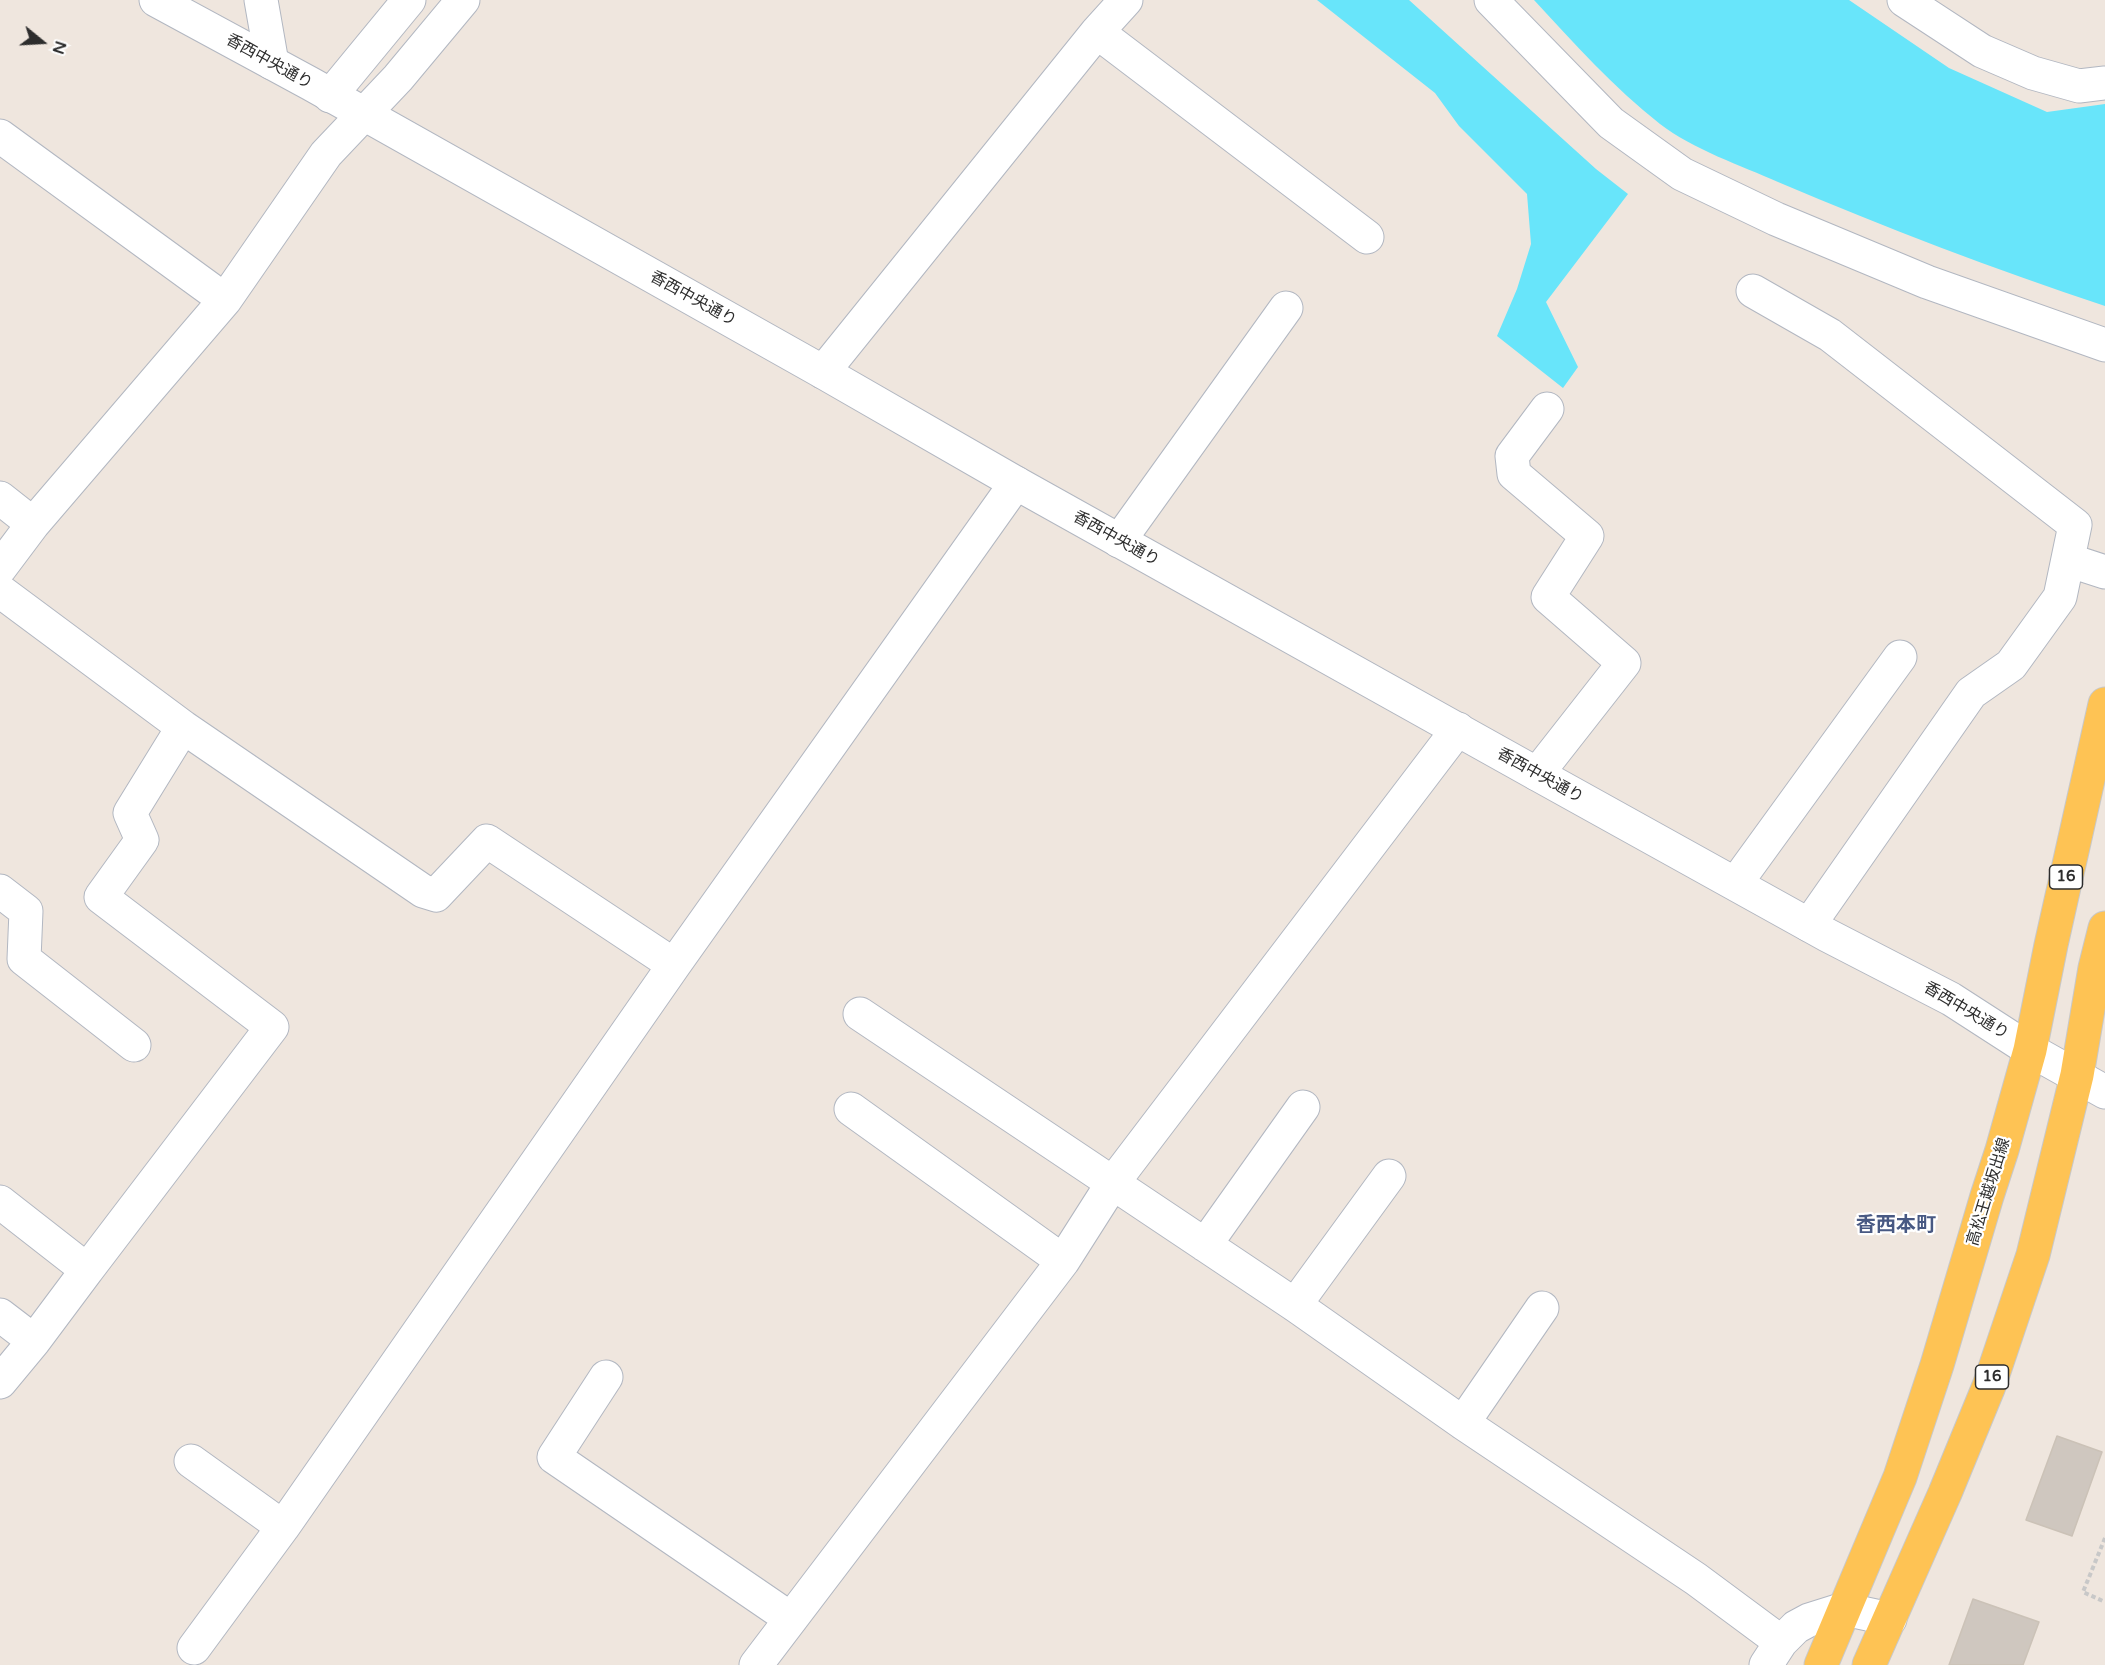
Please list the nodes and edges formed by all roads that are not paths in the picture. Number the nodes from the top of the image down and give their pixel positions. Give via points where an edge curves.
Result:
1 (156, 0) edge
2 (261, 0) edge
3 (409, 0) edge
4 (463, 0) edge
5 (1125, 0) edge
6 (1491, 0) edge
7 (1904, 0) edge
8 (1097, 32) junction
9 (272, 63) junction
10 (2105, 83) edge
11 (330, 96) junction
12 (363, 114) junction
13 (0, 136) edge
14 (1367, 237) dead end
15 (1753, 291) dead end
16 (225, 300) junction
17 (1286, 308) dead end
18 (2105, 345) edge
19 (823, 372) junction
20 (1547, 409) dead end
21 (1016, 483) junction
22 (0, 498) edge
23 (33, 524) junction
24 (1119, 541) junction
25 (2068, 560) junction
26 (0, 568) edge
27 (2105, 572) edge
28 (0, 591) edge
29 (1900, 657) dead end
30 (2105, 704) edge
31 (183, 727) junction
32 (1458, 729) junction
33 (1537, 774) junction
34 (1736, 883) junction
35 (0, 891) edge
36 (1809, 925) junction
37 (2105, 928) edge
38 (674, 965) junction
39 (860, 1014) dead end
40 (134, 1045) dead end
41 (2030, 1050) junction
42 (2077, 1076) junction
43 (2105, 1092) edge
44 (1302, 1107) dead end
45 (851, 1109) dead end
46 (1389, 1176) dead end
47 (1112, 1184) junction
48 (0, 1202) edge
49 (1205, 1245) junction
50 (1063, 1261) junction
51 (87, 1270) junction
52 (1295, 1305) junction
53 (1542, 1308) dead end
54 (0, 1315) edge
55 (34, 1341) junction
56 (606, 1377) dead end
57 (0, 1382) edge
58 (1463, 1423) junction
59 (190, 1461) dead end
60 (283, 1527) junction
61 (1844, 1609) junction
62 (791, 1619) junction
63 (1890, 1619) junction
64 (194, 1648) dead end
65 (1774, 1654) edge
66 (756, 1665) edge
67 (1821, 1665) edge
68 (1869, 1665) edge

1 - 9 street, 香西中央通り
2 - 9 street
3 - 11 street
4 - 12 street
5 - 8 street
6 - 18 street via 1611,123 1682,174 1776,219 1927,282
7 - 10 street via 1982,51 2033,73 2079,86
8 - 14 street
8 - 19 street
9 - 11 street, 香西中央通り
11 - 12 street, 香西中央通り
12 - 16 street via 326,154
12 - 19 street, 香西中央通り
13 - 16 street
15 - 25 street via 1830,334 2075,525
16 - 23 street
17 - 24 street
19 - 21 street, 香西中央通り
20 - 33 street via 1512,456 1514,474 1587,536 1548,597 1624,663
21 - 24 street, 香西中央通り
21 - 38 street
22 - 23 street
23 - 26 street
24 - 32 street, 香西中央通り
25 - 27 street
25 - 36 street via 2060,597 2053,607 2011,665 1971,693
28 - 31 street
29 - 34 street
30 - 41 main road, 高松王越坂出線 / 16
31 - 38 street via 423,891 436,895 487,841
31 - 51 street via 130,813 142,840 101,897 272,1027
32 - 33 street, 香西中央通り
32 - 47 street
33 - 34 street, 香西中央通り
34 - 36 street, 香西中央通り
35 - 40 street via 26,911 24,959
36 - 41 street, 香西中央通り via 1951,999
37 - 42 main road, 16
38 - 60 street
39 - 47 street
41 - 42 street, 香西中央通り
41 - 61 main road, 高松王越坂出線 / 16 via 1900,1477
42 - 43 street, 香西中央通り
42 - 63 main road, 16 via 2033,1255 1989,1386
44 - 49 street
45 - 50 street
46 - 52 street
47 - 49 street
47 - 50 street
48 - 51 street
49 - 52 street
50 - 62 street
51 - 55 street
52 - 58 street
53 - 58 street
54 - 55 street
55 - 57 street
56 - 62 street via 554,1457
58 - 65 street via 1695,1579
59 - 60 street
60 - 64 street
61 - 63 street
61 - 65 street via 1796,1627
61 - 67 main road, 高松王越坂出線 / 16
62 - 66 street
63 - 68 main road, 16

